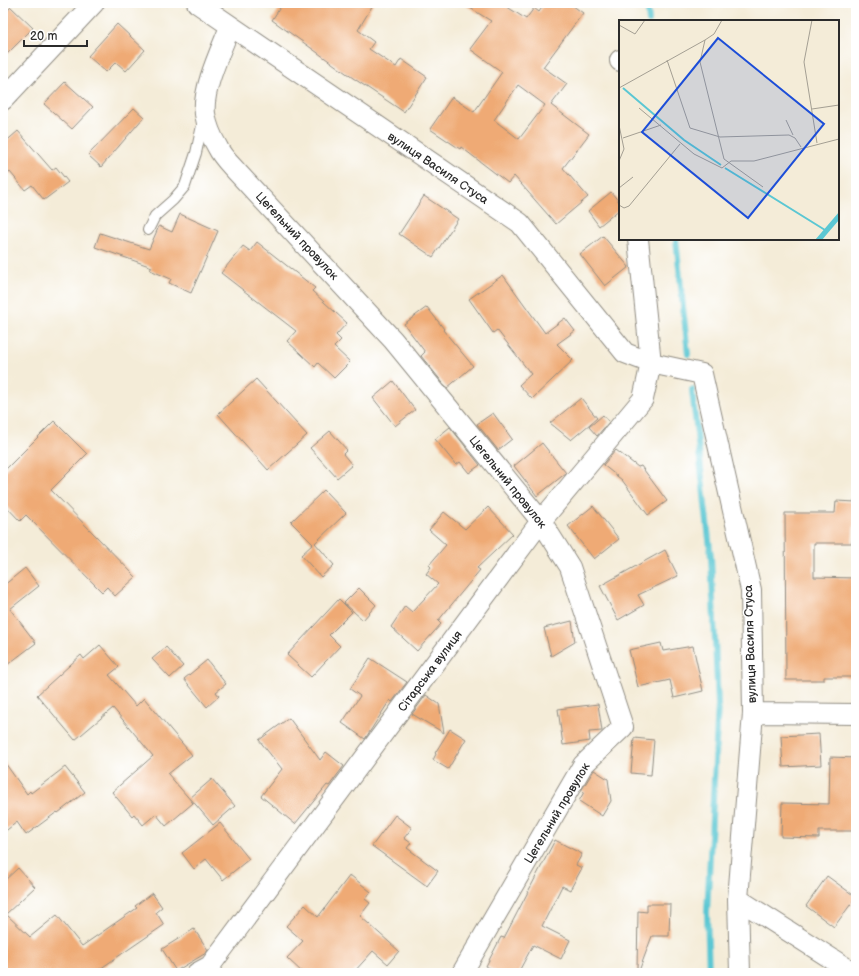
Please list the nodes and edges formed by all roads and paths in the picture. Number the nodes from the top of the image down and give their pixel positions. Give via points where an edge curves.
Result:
1 (94, 3) edge
2 (197, 3) edge
3 (230, 27) junction
4 (3, 100) edge
5 (205, 114) junction
6 (148, 230) dead end
7 (638, 240) edge
8 (650, 363) junction
9 (541, 521) junction
10 (753, 712) junction
11 (856, 714) edge
12 (738, 899) junction
13 (197, 973) edge
14 (462, 973) edge
15 (740, 973) edge
16 (854, 973) edge

1 - 4 street
2 - 3 street, вулиця Василя Стуса
3 - 5 street, Цегельний провулок via 210,80 205,100
3 - 8 street, вулиця Василя Стуса via 520,224 625,353
5 - 6 lane via 185,186 155,216
5 - 9 street, Цегельний провулок via 218,150 393,340
7 - 8 street
8 - 9 street, Сітарська вулиця via 643,399
8 - 10 street, вулиця Василя Стуса via 702,374 751,590
9 - 13 street, Сітарська вулиця via 210,966
9 - 14 street, Цегельний провулок via 570,567 623,727 583,765
10 - 11 street
10 - 12 street, вулиця Василя Стуса
12 - 15 street, вулиця Василя Стуса
12 - 16 street

